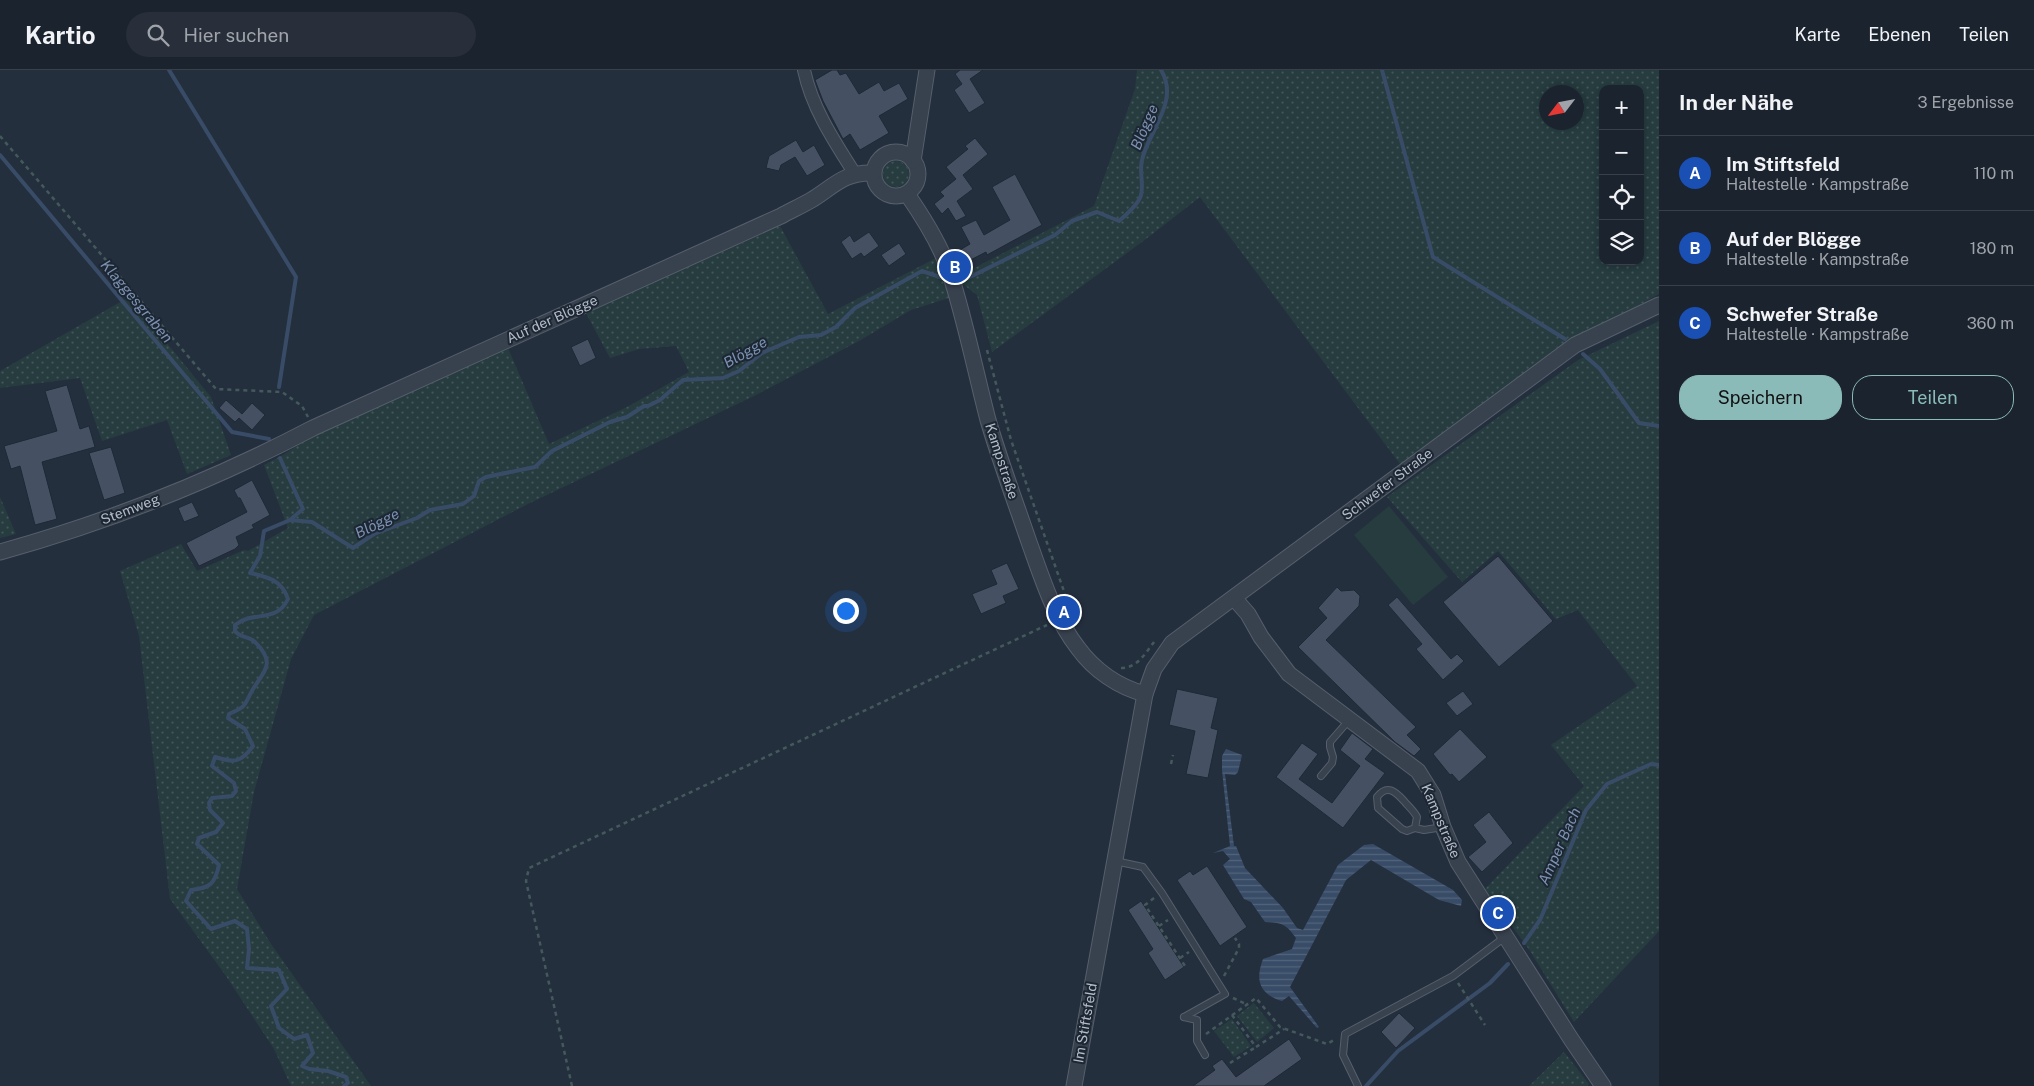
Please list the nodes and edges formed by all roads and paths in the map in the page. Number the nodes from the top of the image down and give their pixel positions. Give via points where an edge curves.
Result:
1 (804, 70) edge
2 (928, 70) edge
3 (919, 132) junction
4 (0, 136) edge
5 (898, 152) junction
6 (913, 161) junction
7 (855, 174) junction
8 (873, 174) junction
9 (907, 194) junction
10 (1659, 304) edge
11 (985, 343) dead end
12 (313, 428) junction
13 (258, 457) joint
14 (0, 552) edge
15 (1234, 598) junction
16 (1069, 605) dead end
17 (1060, 620) junction
18 (1155, 641) dead end
19 (1116, 668) dead end
20 (1145, 694) junction
21 (1350, 719) junction
22 (1173, 755) dead end
23 (1171, 764) dead end
24 (1322, 776) dead end
25 (1443, 827) junction
26 (1414, 828) junction
27 (1113, 861) junction
28 (1162, 893) junction
29 (1505, 937) junction
30 (1235, 938) dead end
31 (1191, 951) dead end
32 (1180, 958) junction
33 (1187, 969) dead end
34 (1217, 981) junction
35 (1457, 982) dead end
36 (1225, 994) junction
37 (1247, 1004) junction
38 (1232, 1015) junction
39 (1485, 1025) dead end
40 (1284, 1028) junction
41 (1345, 1034) junction
42 (1197, 1041) junction
43 (1256, 1047) junction
44 (1205, 1055) dead end
45 (1230, 1063) dead end
46 (572, 1086) edge
47 (1074, 1086) edge
48 (1358, 1086) edge
49 (1603, 1086) edge

1 - 7 street via 818,112
2 - 3 street
3 - 5 street
3 - 6 street
4 - 12 path via 216,389 282,392 302,406
5 - 6 street
5 - 8 street via 880,158
6 - 9 street via 918,175
7 - 8 street, Auf der Blögge
7 - 12 street, Auf der Blögge via 781,216
8 - 9 street via 875,183 885,194
9 - 17 street, Kampstraße via 933,234 948,269 1002,464
10 - 15 street, Schwefer Straße via 1575,345
11 - 16 path via 1011,440
12 - 13 street, Auf der Blögge
13 - 14 street, Stemweg via 107,519
15 - 20 street, Schwefer Straße via 1172,643 1154,669
15 - 21 street, Kampstraße via 1289,674
17 - 20 street, Kampstraße via 1077,648 1098,669 1130,690
17 - 46 path via 529,868 526,881
18 - 19 path via 1129,668
20 - 27 street, Im Stiftsfeld
21 - 24 lane via 1330,742 1332,763
21 - 25 street, Kampstraße via 1418,771 1433,794
22 - 23 path
25 - 26 lane
25 - 29 street, Kampstraße via 1458,862
26 - 26 lane via 1417,817 1409,806 1394,790 1381,792 1377,797 1378,808 1402,829
27 - 28 lane via 1143,867
27 - 47 street, Im Stiftsfeld
28 - 32 path via 1145,905
28 - 34 lane
29 - 41 lane via 1453,976
29 - 49 street, Kampstraße
30 - 34 path via 1239,948 1225,975
31 - 32 path
32 - 33 path
34 - 36 lane
35 - 39 path
36 - 37 path
36 - 42 lane via 1184,1017 1197,1020
37 - 38 path
37 - 40 path via 1256,998
38 - 42 path
38 - 43 path
40 - 41 path via 1327,1044
40 - 43 path
41 - 48 lane via 1343,1056
42 - 44 lane
43 - 45 path

